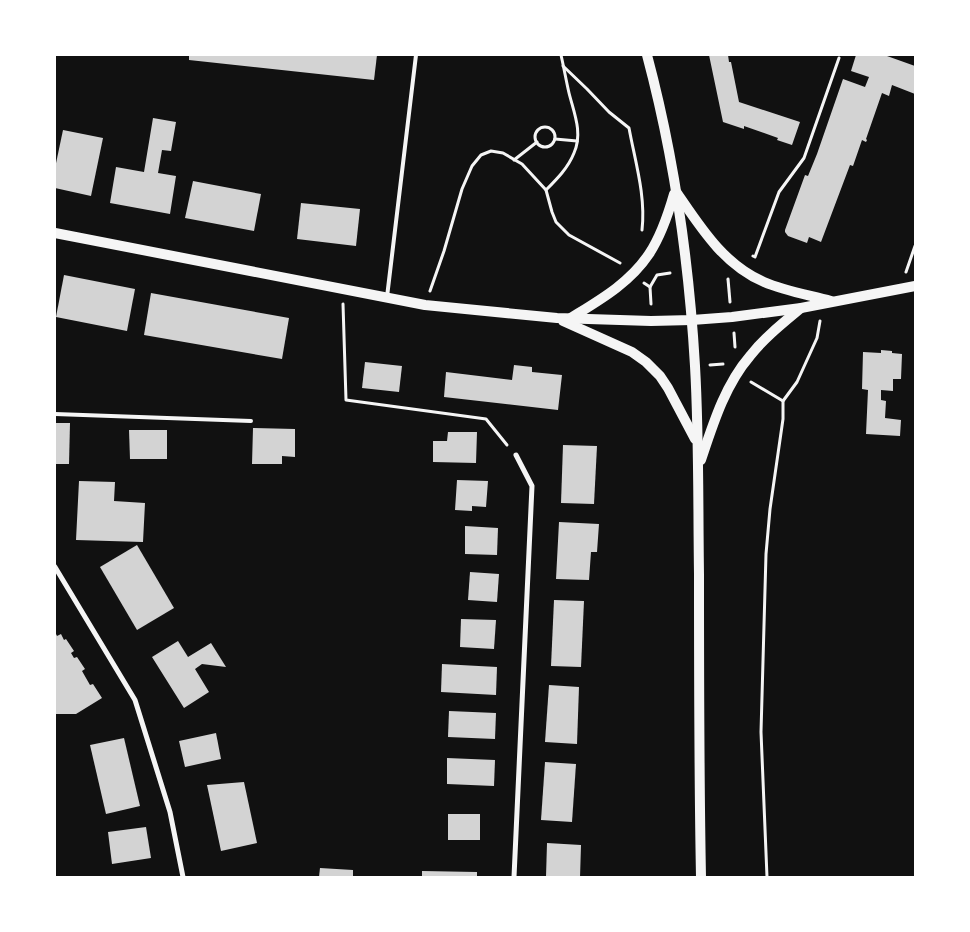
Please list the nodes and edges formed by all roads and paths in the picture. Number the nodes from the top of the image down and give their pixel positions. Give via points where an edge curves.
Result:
1 (416, 55) edge
2 (562, 55) edge
3 (647, 55) edge
4 (840, 58) dead end
5 (563, 66) junction
6 (555, 139) junction
7 (577, 141) junction
8 (537, 142) junction
9 (514, 160) junction
10 (546, 190) junction
11 (675, 190) junction
12 (55, 232) edge
13 (642, 234) dead end
14 (915, 246) edge
15 (626, 258) dead end
16 (737, 267) junction
17 (672, 272) dead end
18 (633, 274) junction
19 (915, 286) edge
20 (650, 287) junction
21 (900, 289) junction
22 (342, 290) junction
23 (387, 299) junction
24 (829, 302) junction
25 (425, 306) junction
26 (801, 308) junction
27 (651, 311) dead end
28 (557, 318) junction
29 (568, 319) junction
30 (692, 320) junction
31 (726, 364) dead end
32 (706, 365) dead end
33 (748, 380) dead end
34 (783, 400) junction
35 (55, 414) edge
36 (251, 421) dead end
37 (697, 442) junction
38 (516, 455) joint
39 (698, 468) junction
40 (55, 567) edge
41 (183, 877) edge
42 (514, 877) edge
43 (701, 877) edge
44 (767, 877) edge

1 - 23 lane
2 - 5 path
3 - 11 main road
4 - 16 path via 804,158 779,192 755,257 748,253
5 - 7 path via 578,124
5 - 13 path via 629,128 642,198
6 - 7 path
6 - 8 path via 548,146
6 - 8 path via 553,130 544,127 536,133
7 - 10 path via 568,166
8 - 9 path
9 - 10 path via 522,164
9 - 25 path via 503,153 491,151 481,155 472,166
10 - 15 path via 556,222 569,235 620,263
11 - 16 main road via 713,244
11 - 18 main road via 658,239
11 - 30 main road
12 - 22 main road
14 - 21 path
16 - 24 main road via 765,282
17 - 20 path via 657,275
18 - 20 path
18 - 29 main road
19 - 21 main road
20 - 27 path
21 - 24 main road
22 - 23 main road
22 - 38 path via 346,400 486,419
23 - 25 main road
24 - 26 main road
24 - 34 path via 797,382
25 - 28 main road
26 - 30 main road
26 - 39 main road via 763,341 737,372
28 - 29 main road
28 - 37 main road via 632,352 646,362 668,388
29 - 30 main road
30 - 37 main road
31 - 32 path
33 - 34 path
34 - 44 path via 766,554 761,732
35 - 36 lane
37 - 39 main road
38 - 42 street via 532,486
39 - 43 main road
40 - 41 street via 135,700 170,812

